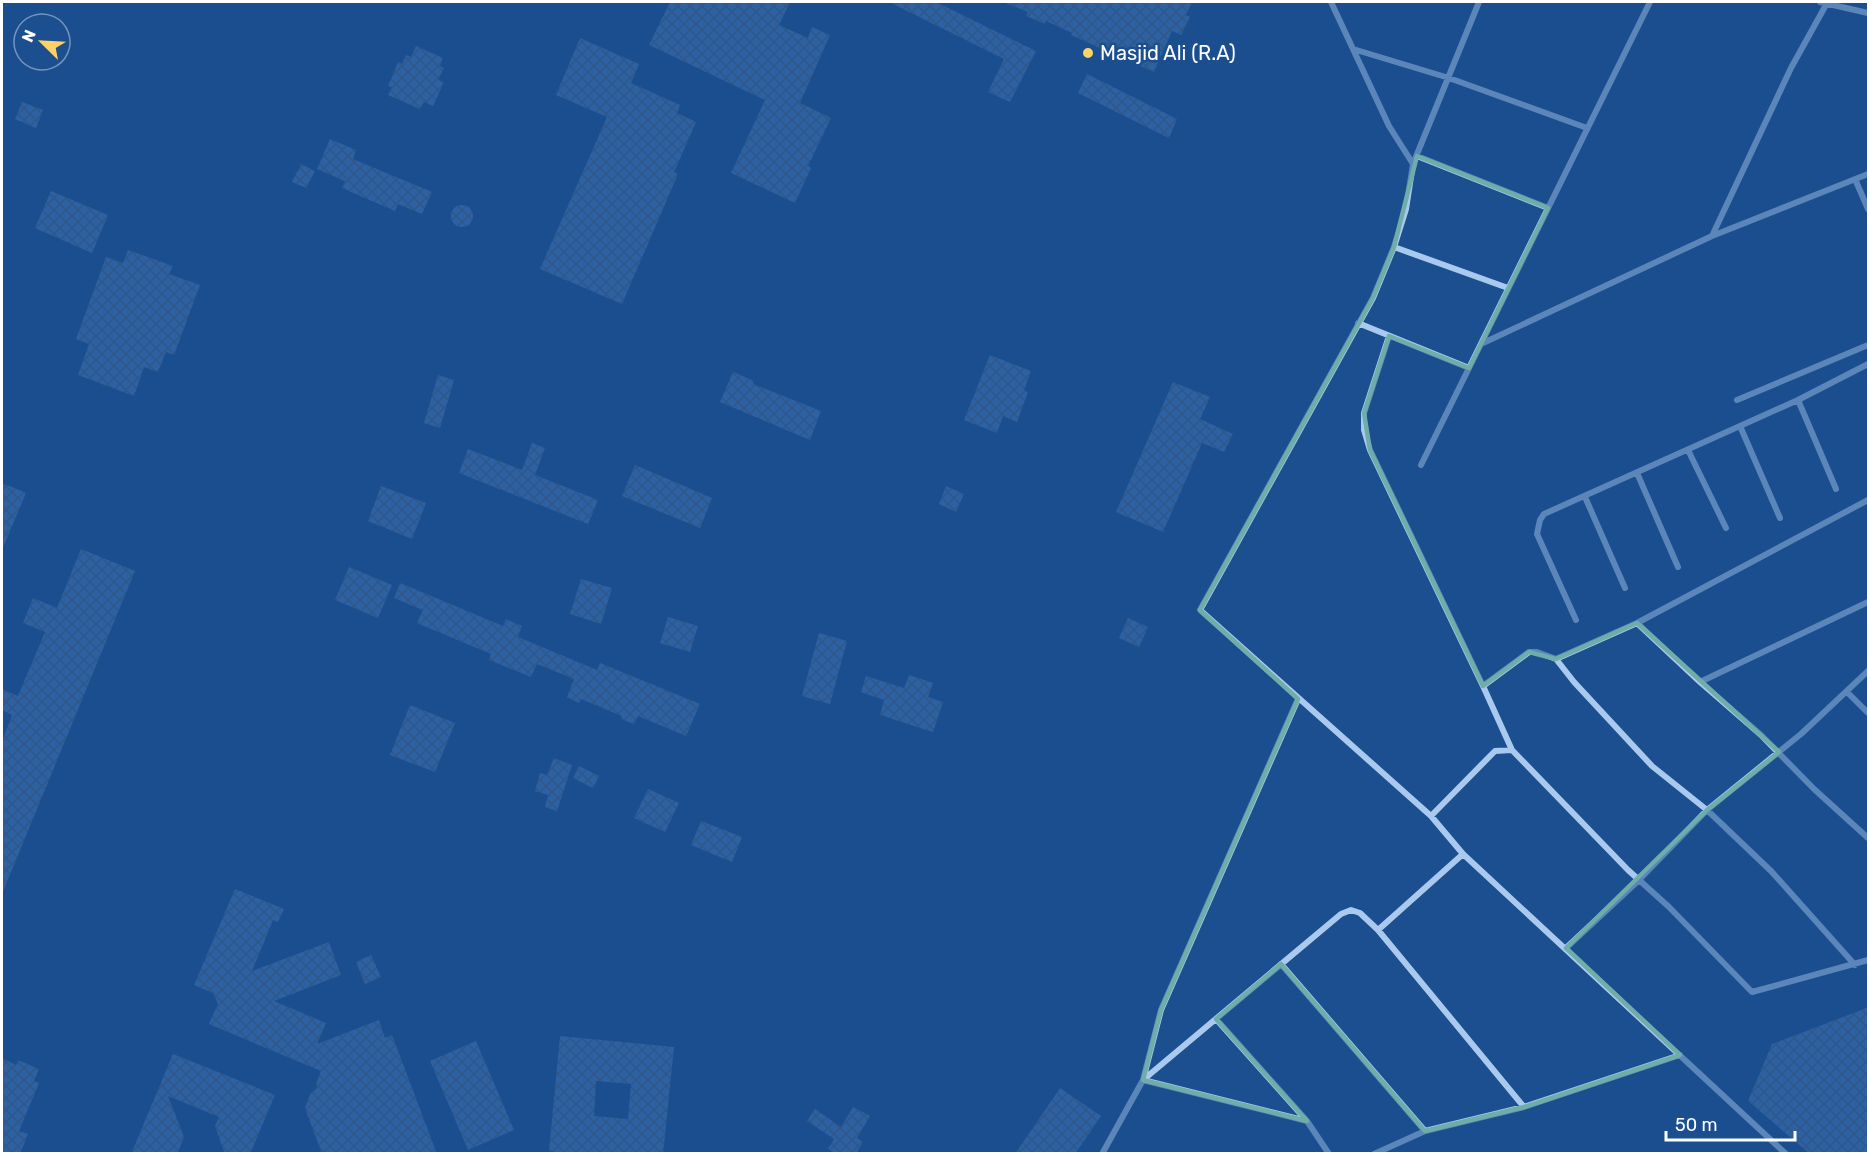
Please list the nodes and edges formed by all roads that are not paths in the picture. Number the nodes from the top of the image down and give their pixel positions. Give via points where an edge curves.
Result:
1 (1331, 2) edge
2 (1479, 2) edge
3 (1650, 2) edge
4 (1823, 2) edge
5 (1869, 13) edge
6 (1353, 49) junction
7 (1449, 78) junction
8 (1587, 128) junction
9 (1417, 156) junction
10 (1413, 164) junction
11 (1869, 174) edge
12 (1855, 179) junction
13 (1548, 208) junction
14 (1869, 209) edge
15 (1712, 236) junction
16 (1394, 247) junction
17 (1508, 288) junction
18 (1358, 323) junction
19 (1389, 336) junction
20 (1480, 344) junction
21 (1869, 345) edge
22 (1869, 364) edge
23 (1468, 368) junction
24 (1737, 400) dead end
25 (1798, 400) junction
26 (1740, 426) junction
27 (1688, 450) junction
28 (1421, 465) dead end
29 (1636, 473) junction
30 (1836, 489) dead end
31 (1585, 497) junction
32 (1869, 500) edge
33 (1780, 518) dead end
34 (1726, 528) dead end
35 (1678, 567) dead end
36 (1625, 588) dead end
37 (1869, 602) edge
38 (1576, 620) dead end
39 (1636, 622) junction
40 (1556, 659) junction
41 (1869, 671) edge
42 (1700, 682) junction
43 (1483, 686) junction
44 (1847, 692) junction
45 (1298, 699) junction
46 (1869, 713) edge
47 (1512, 750) junction
48 (1779, 752) junction
49 (1707, 810) junction
50 (1431, 816) junction
51 (1869, 838) edge
52 (1463, 854) junction
53 (1639, 880) junction
54 (1378, 930) junction
55 (1566, 948) junction
56 (1869, 960) edge
57 (1281, 964) junction
58 (1855, 965) junction
59 (1216, 1019) junction
60 (1680, 1055) junction
61 (1143, 1080) junction
62 (1524, 1107) junction
63 (1307, 1121) junction
64 (1425, 1131) junction
65 (1102, 1154) edge
66 (1329, 1154) edge
67 (1374, 1154) edge
68 (1785, 1154) edge

1 - 6 street
2 - 7 street
3 - 8 street
4 - 5 street
4 - 15 street
6 - 7 street
6 - 10 street via 1389,126
7 - 8 street
7 - 9 street
8 - 13 street
9 - 10 street
9 - 13 street
10 - 16 street via 1406,209
11 - 12 street
12 - 14 street
12 - 15 street
13 - 17 street
15 - 20 street
16 - 17 street
16 - 18 street
17 - 20 street
18 - 19 street
18 - 45 street via 1200,610
19 - 23 street
19 - 43 street via 1364,413 1364,430
20 - 23 street
21 - 24 street
22 - 25 street
23 - 28 street
25 - 26 street
25 - 30 street
26 - 27 street
26 - 33 street
27 - 29 street
27 - 34 street
29 - 31 street
29 - 35 street
31 - 36 street
31 - 38 street via 1544,514 1537,534
32 - 39 street
37 - 42 street
39 - 40 street
39 - 42 street
40 - 43 street via 1529,652
40 - 49 street via 1652,765
41 - 44 street
42 - 48 street
43 - 47 street
44 - 46 street
44 - 48 street
45 - 50 street
45 - 61 street via 1161,1010
47 - 50 street via 1495,751
47 - 53 street
48 - 49 street
48 - 51 street
49 - 53 street
49 - 58 street via 1771,871
50 - 52 street
52 - 54 street
52 - 55 street
53 - 55 street
53 - 58 street via 1752,992
54 - 57 street via 1351,910
54 - 62 street
55 - 60 street
56 - 58 street
57 - 59 street
57 - 64 street
59 - 61 street
59 - 63 street
60 - 62 street
60 - 68 street
61 - 63 street
61 - 65 street
62 - 64 street
63 - 66 street
64 - 67 street

